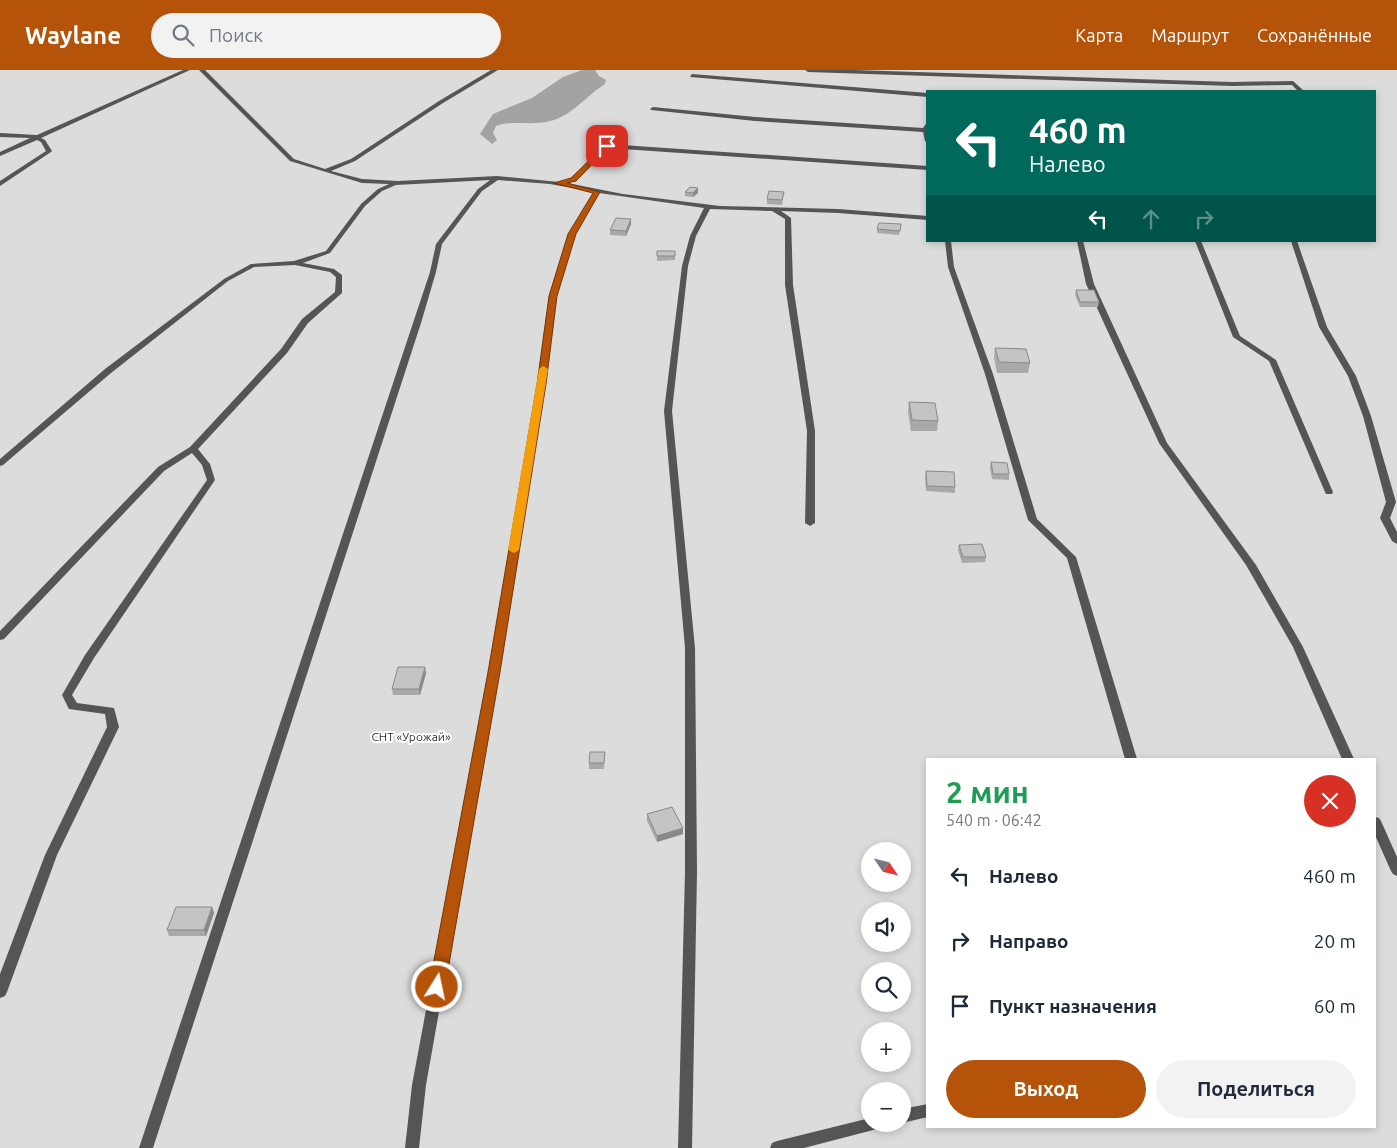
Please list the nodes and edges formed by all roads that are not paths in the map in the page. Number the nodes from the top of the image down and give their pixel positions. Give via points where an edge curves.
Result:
1 (187, 70) edge
2 (202, 70) edge
3 (495, 70) edge
4 (808, 70) edge
5 (692, 76) dead end
6 (1299, 90) edge
7 (926, 95) edge
8 (653, 109) dead end
9 (925, 130) joint
10 (926, 134) edge
11 (0, 135) edge
12 (36, 137) junction
13 (0, 154) edge
14 (926, 168) edge
15 (325, 171) junction
16 (497, 178) junction
17 (398, 183) junction
18 (558, 183) junction
19 (0, 184) edge
20 (597, 192) junction
21 (708, 206) junction
22 (775, 210) junction
23 (926, 218) edge
24 (948, 242) edge
25 (1080, 242) edge
26 (1198, 242) edge
27 (1294, 242) edge
28 (295, 263) junction
29 (193, 449) junction
30 (0, 463) edge
31 (1329, 492) dead end
32 (810, 523) dead end
33 (1397, 541) edge
34 (0, 637) edge
35 (1131, 758) edge
36 (1348, 758) edge
37 (1376, 823) edge
38 (1397, 871) edge
39 (0, 992) edge
40 (926, 1110) edge
41 (911, 1114) edge
42 (861, 1127) edge
43 (146, 1148) edge
44 (412, 1148) edge
45 (685, 1148) edge
46 (777, 1148) edge

1 - 12 street
2 - 15 street via 292,160
3 - 15 street via 353,160
4 - 6 street via 1232,84 1293,83
5 - 7 street
8 - 9 street
9 - 10 street
11 - 12 street
12 - 13 street
12 - 19 street via 49,151
14 - 18 street via 607,146 574,180
15 - 17 street via 362,181
16 - 17 street
16 - 18 street
16 - 43 street via 480,190 439,244 417,323
17 - 28 street via 380,190 363,206 328,252
18 - 20 street
20 - 21 street
20 - 44 street via 572,234 553,296 494,672 419,1085
21 - 22 street
21 - 45 street via 693,236 685,266 668,411 690,648 691,872
22 - 23 street
22 - 32 street via 788,218 789,285 811,432
24 - 35 street via 951,267 989,374 1034,520 1071,557
25 - 36 street via 1090,284 1164,443 1251,565 1275,606 1298,647
26 - 31 street via 1237,337 1272,360
27 - 33 street via 1323,327 1352,376 1367,416 1391,502 1385,518
28 - 29 street via 332,270 340,276 338,293 304,321 284,351
28 - 30 street via 253,266 226,280 108,371
29 - 34 street via 160,469
29 - 39 street via 206,464 211,480 88,657 67,695 73,706 110,712 113,727 51,855
37 - 38 street
40 - 41 street
42 - 46 street

